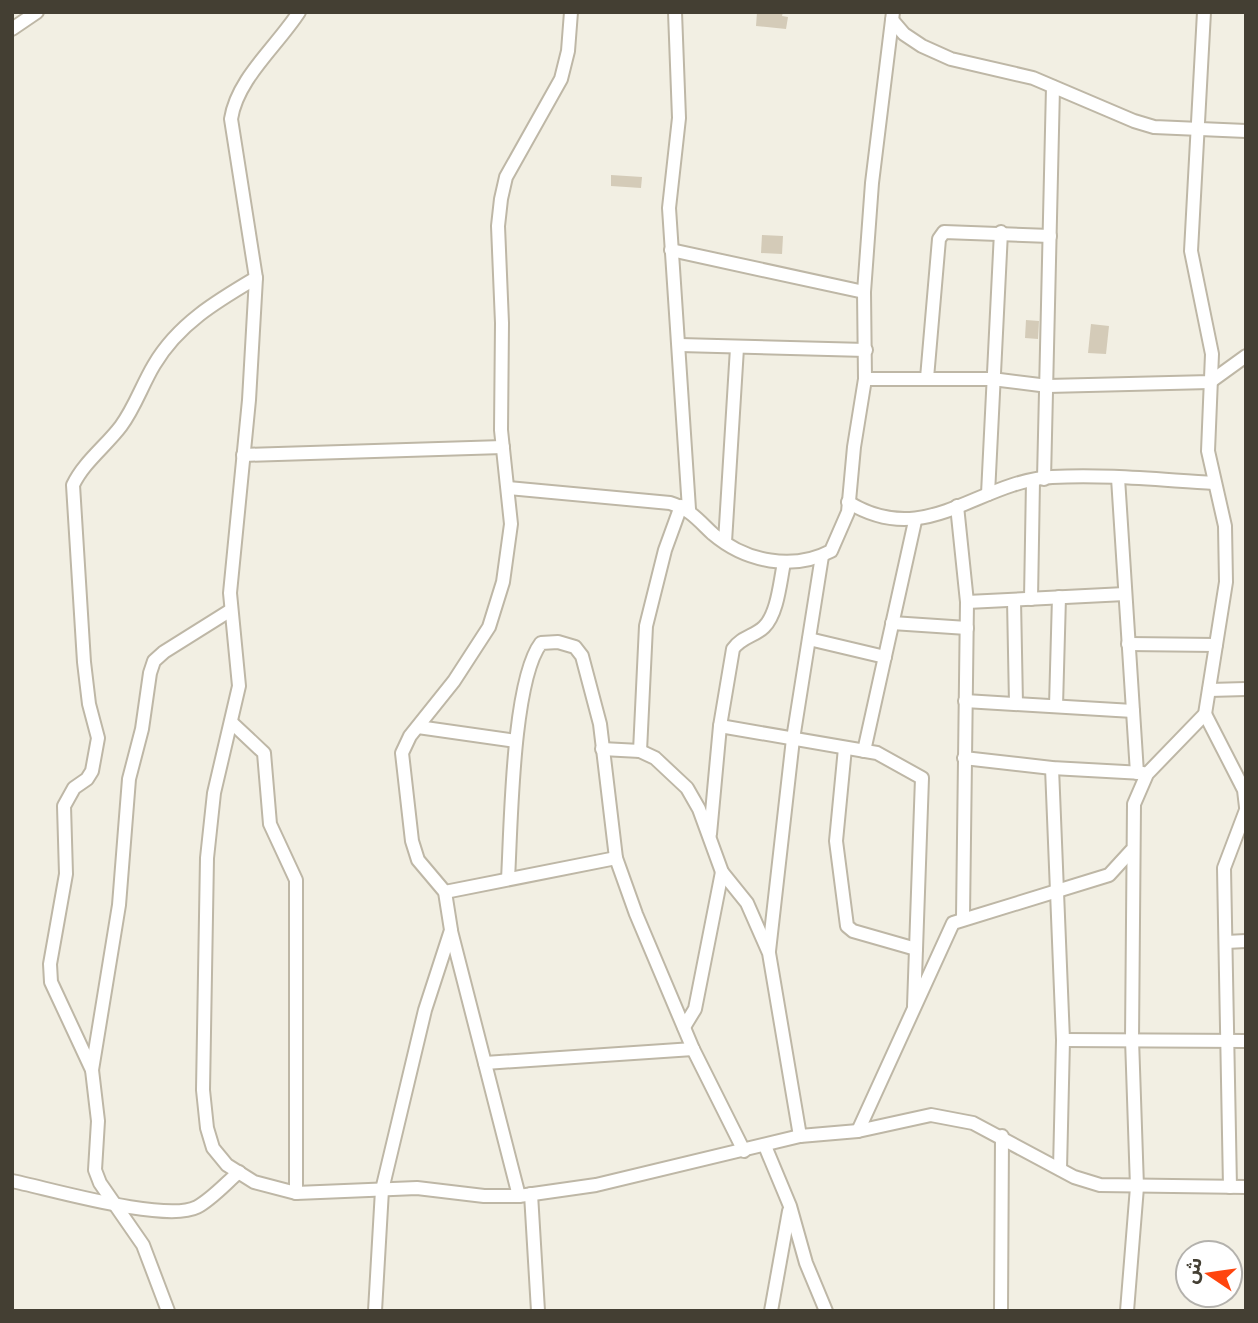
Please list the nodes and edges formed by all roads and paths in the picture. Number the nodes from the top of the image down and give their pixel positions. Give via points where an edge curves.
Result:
1 (37, 12) edge
2 (299, 12) edge
3 (571, 12) edge
4 (675, 12) edge
5 (1204, 12) edge
6 (892, 16) edge
7 (12, 29) edge
8 (1053, 87) junction
9 (1199, 130) junction
10 (1246, 131) edge
11 (1001, 232) junction
12 (1050, 236) junction
13 (671, 250) junction
14 (256, 278) junction
15 (864, 292) junction
16 (680, 345) junction
17 (737, 348) junction
18 (866, 350) junction
19 (1246, 356) edge
20 (927, 378) junction
21 (865, 379) junction
22 (992, 379) junction
23 (1210, 382) junction
24 (1048, 386) junction
25 (503, 447) junction
26 (243, 455) junction
27 (1118, 478) junction
28 (1038, 480) junction
29 (1214, 482) junction
30 (508, 488) junction
31 (988, 494) junction
32 (848, 502) junction
33 (957, 506) junction
34 (685, 507) junction
35 (915, 521) junction
36 (724, 542) junction
37 (822, 556) junction
38 (784, 562) junction
39 (1125, 594) junction
40 (1059, 597) junction
41 (1031, 599) junction
42 (1014, 600) junction
43 (967, 603) junction
44 (231, 610) junction
45 (892, 623) junction
46 (967, 628) junction
47 (809, 639) junction
48 (1128, 644) junction
49 (1216, 645) junction
50 (885, 657) junction
51 (1246, 689) edge
52 (1209, 690) junction
53 (965, 701) junction
54 (1016, 704) junction
55 (1056, 706) junction
56 (1133, 711) junction
57 (1205, 714) junction
58 (232, 722) junction
59 (720, 726) junction
60 (418, 727) junction
61 (793, 739) junction
62 (516, 741) junction
63 (845, 748) junction
64 (602, 749) junction
65 (640, 751) junction
66 (864, 751) junction
67 (964, 758) junction
68 (1052, 768) junction
69 (1142, 773) junction
70 (1245, 790) edge
71 (1246, 808) edge
72 (710, 837) junction
73 (1131, 850) junction
74 (616, 858) junction
75 (722, 872) junction
76 (508, 879) junction
77 (1055, 890) junction
78 (445, 892) junction
79 (963, 917) junction
80 (451, 930) junction
81 (1226, 942) junction
82 (1246, 942) edge
83 (916, 949) junction
84 (769, 953) junction
85 (914, 1006) junction
86 (684, 1027) junction
87 (1132, 1039) junction
88 (1063, 1040) junction
89 (1228, 1041) junction
90 (1246, 1041) edge
91 (693, 1049) junction
92 (485, 1063) junction
93 (92, 1070) junction
94 (858, 1130) junction
95 (800, 1136) junction
96 (1002, 1136) junction
97 (765, 1146) junction
98 (744, 1151) junction
99 (1060, 1169) junction
100 (239, 1172) junction
101 (12, 1181) edge
102 (1246, 1186) edge
103 (1138, 1187) junction
104 (1230, 1187) junction
105 (382, 1190) junction
106 (296, 1193) junction
107 (525, 1195) junction
108 (113, 1203) junction
109 (790, 1206) junction
110 (168, 1311) edge
111 (375, 1311) edge
112 (538, 1311) edge
113 (771, 1311) edge
114 (826, 1311) edge
115 (1001, 1311) edge
116 (1127, 1311) edge

1 - 7 street
2 - 14 street via 233,106 234,150
3 - 25 street via 561,79 506,177 501,199
4 - 13 street via 679,117 669,195
5 - 9 street
6 - 8 street via 904,34 951,59
6 - 15 street
8 - 9 street via 1154,127
8 - 12 street
9 - 10 street
9 - 23 street via 1191,251 1212,354
11 - 12 street
11 - 20 street via 951,230 939,239
11 - 22 street
12 - 24 street
13 - 15 street
13 - 16 street
14 - 26 street
14 - 93 street via 209,307 172,340 121,426 79,473 74,485 84,662 98,738 92,771 64,806 66,874 50,964 51,982
15 - 18 street
16 - 17 street
16 - 34 street
17 - 18 street
17 - 36 street
18 - 21 street
19 - 23 street
20 - 21 street
20 - 22 street
21 - 32 street
22 - 24 street
22 - 31 street
23 - 24 street
23 - 29 street via 1208,451
24 - 28 street
25 - 26 street
25 - 30 street
26 - 44 street
27 - 28 street
27 - 29 street
27 - 39 street
28 - 31 street
28 - 41 street
29 - 49 street via 1227,539
30 - 34 street via 649,499
30 - 60 street via 510,545 489,626
31 - 33 street
32 - 35 street via 865,512
32 - 37 street via 839,538
33 - 35 street
33 - 43 street
34 - 36 street
34 - 65 street via 665,550 646,626
35 - 45 street
36 - 38 street via 757,557
37 - 38 street
37 - 47 street
38 - 59 street via 764,628 733,649
39 - 40 street
39 - 48 street
40 - 41 street
40 - 55 street
41 - 42 street
42 - 43 street
42 - 54 street
43 - 46 street
44 - 58 street via 239,686
44 - 93 street via 164,652 150,673 129,779 119,905
45 - 46 street
45 - 50 street
46 - 53 street
47 - 50 street
47 - 61 street
48 - 49 street
48 - 56 street
49 - 52 street
50 - 66 street
51 - 52 street
52 - 57 street
53 - 54 street
53 - 67 street
54 - 55 street
55 - 56 street
56 - 69 street
57 - 69 street
57 - 70 street
58 - 100 street via 214,793 207,858 203,1090 213,1149
58 - 106 street via 264,753 270,824 296,880
59 - 61 street
59 - 72 street
60 - 62 street
60 - 78 street via 404,746 402,759 412,841 418,860
61 - 63 street
61 - 84 street
62 - 64 street via 536,650 541,643 558,642 575,647 582,656
62 - 76 street
63 - 66 street
63 - 83 street via 836,841 847,926
64 - 65 street
64 - 74 street
65 - 72 street via 655,758 687,788
66 - 83 street via 877,753 922,778
67 - 68 street
67 - 79 street
68 - 69 street
68 - 77 street
69 - 73 street via 1134,804
70 - 71 street
71 - 81 street via 1224,868
72 - 75 street
73 - 77 street via 1109,875
73 - 87 street
74 - 76 street
74 - 86 street
75 - 84 street via 747,903
75 - 86 street via 695,1009
76 - 78 street
77 - 79 street
77 - 88 street
78 - 80 street
79 - 85 street via 947,931
80 - 92 street
80 - 105 street via 425,1010
81 - 82 street
81 - 89 street
83 - 85 street
84 - 95 street
85 - 94 street
86 - 91 street
87 - 88 street
87 - 89 street
87 - 103 street
88 - 99 street
89 - 90 street
89 - 104 street
91 - 92 street
91 - 98 street
92 - 107 street
93 - 108 street via 99,1121 95,1170
94 - 95 street
94 - 96 street via 941,1116
95 - 97 street
96 - 99 street
96 - 115 street
97 - 98 street
97 - 109 street
98 - 107 street via 596,1185
99 - 103 street via 1100,1185
100 - 106 street via 254,1182
100 - 108 street via 199,1206 184,1212 160,1213
101 - 108 street
102 - 104 street
103 - 104 street
103 - 116 street
105 - 106 street
105 - 107 street
105 - 111 street
107 - 112 street
108 - 110 street via 143,1245
109 - 113 street
109 - 114 street

